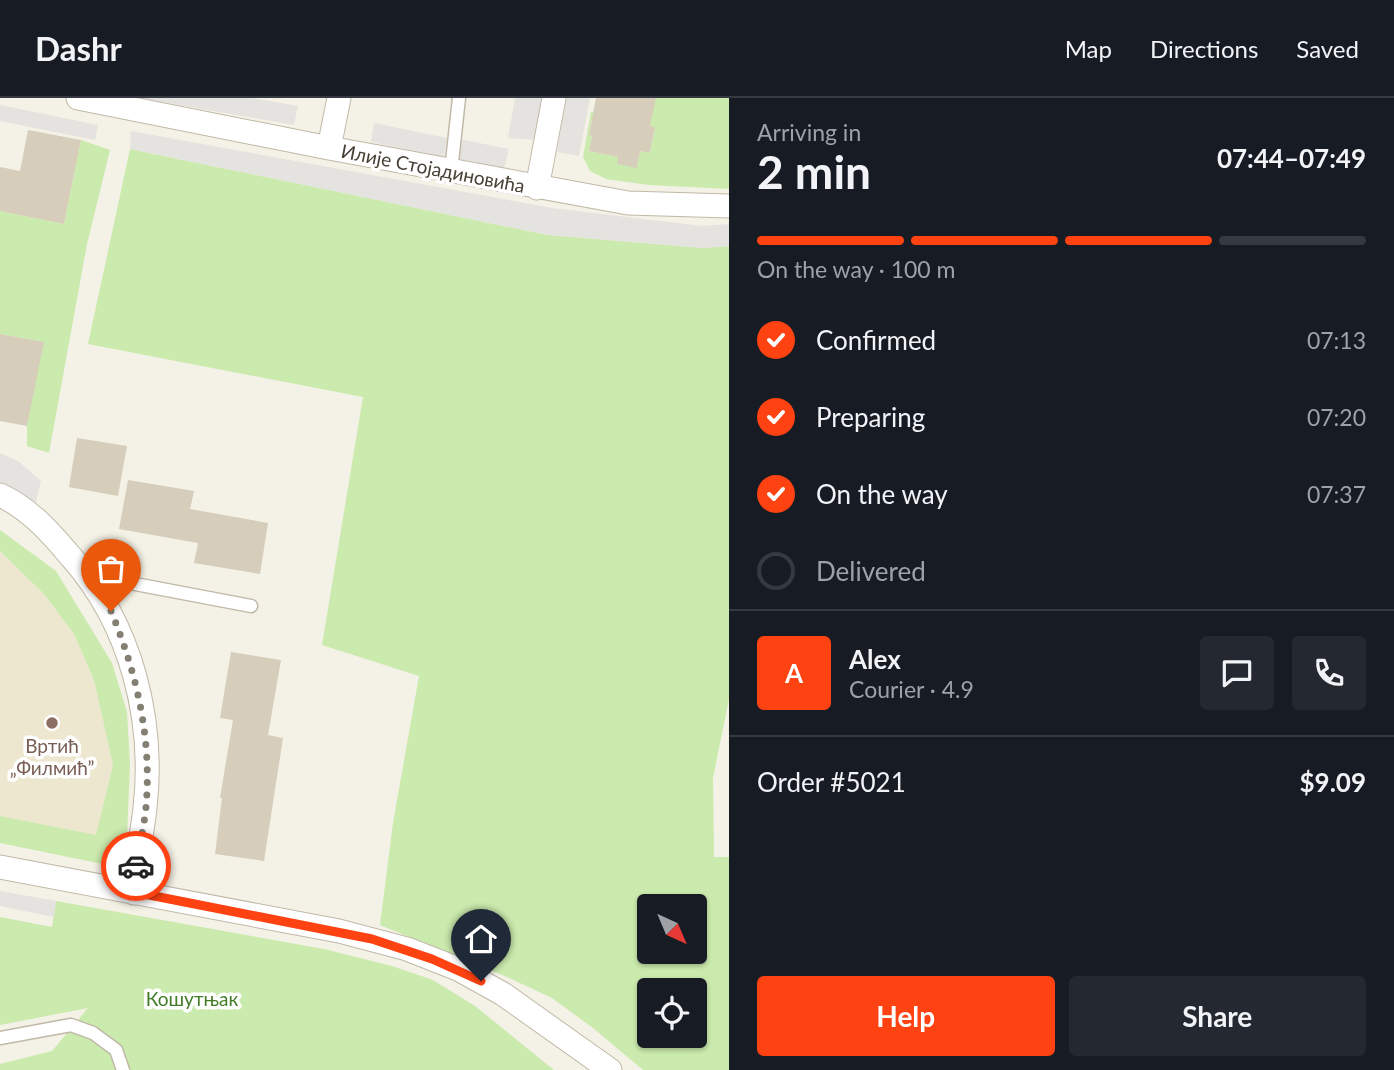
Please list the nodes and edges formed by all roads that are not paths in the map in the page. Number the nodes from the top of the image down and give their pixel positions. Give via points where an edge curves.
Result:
1 (78, 98) edge
2 (339, 98) edge
3 (459, 98) edge
4 (554, 98) edge
5 (329, 148) junction
6 (451, 171) junction
7 (537, 187) junction
8 (729, 206) edge
9 (0, 495) edge
10 (98, 590) junction
11 (251, 606) dead end
12 (0, 867) edge
13 (134, 892) junction
14 (0, 1038) edge
15 (123, 1070) edge
16 (610, 1070) edge

1 - 5 street, Илије Стојадиновића
2 - 5 street, Илије Стојадиновића
3 - 6 lane
4 - 7 street, Илије Стојадиновића
5 - 6 street, Илије Стојадиновића
6 - 7 street, Илије Стојадиновића
7 - 8 street, Илије Стојадиновића via 628,203
9 - 10 street via 42,524
10 - 11 lane via 113,583 130,583
10 - 13 street via 128,653 146,744 146,807
12 - 13 street
13 - 16 street via 339,931 407,949 458,969 503,994
14 - 15 lane via 71,1025 117,1049

